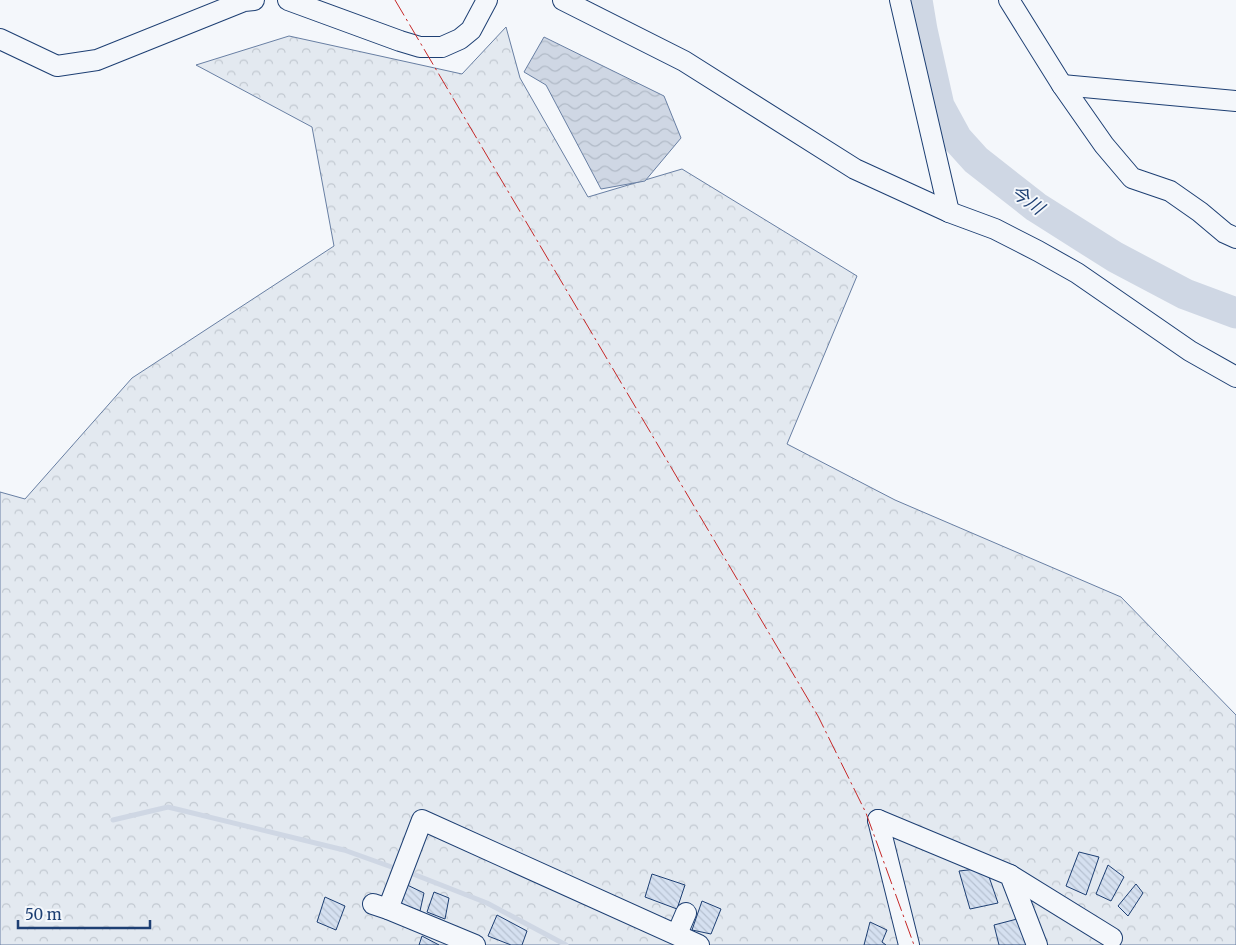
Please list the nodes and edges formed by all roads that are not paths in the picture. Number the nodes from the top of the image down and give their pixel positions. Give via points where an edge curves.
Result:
1 (254, 0) edge
2 (288, 0) edge
3 (487, 0) edge
4 (563, 0) edge
5 (900, 0) edge
6 (1009, 0) edge
7 (0, 39) edge
8 (1062, 85) junction
9 (1236, 101) edge
10 (949, 212) junction
11 (1236, 238) edge
12 (1236, 377) edge
13 (1010, 875) junction
14 (686, 913) dead end
15 (678, 934) junction
16 (1112, 938) dead end
17 (474, 945) edge
18 (699, 945) edge
19 (909, 945) edge
20 (1037, 945) edge

1 - 7 street via 244,1 97,60 57,66
2 - 3 street via 400,42 420,47 442,47 471,30
4 - 10 street via 684,60 855,169
5 - 10 street
6 - 8 street
8 - 9 street
8 - 11 street via 1104,145 1132,178 1170,191
10 - 12 street via 995,229 1077,272 1190,351
13 - 16 street
13 - 19 street via 878,820
13 - 20 street
14 - 15 street
15 - 17 street via 422,820 398,882 381,906
15 - 18 street

